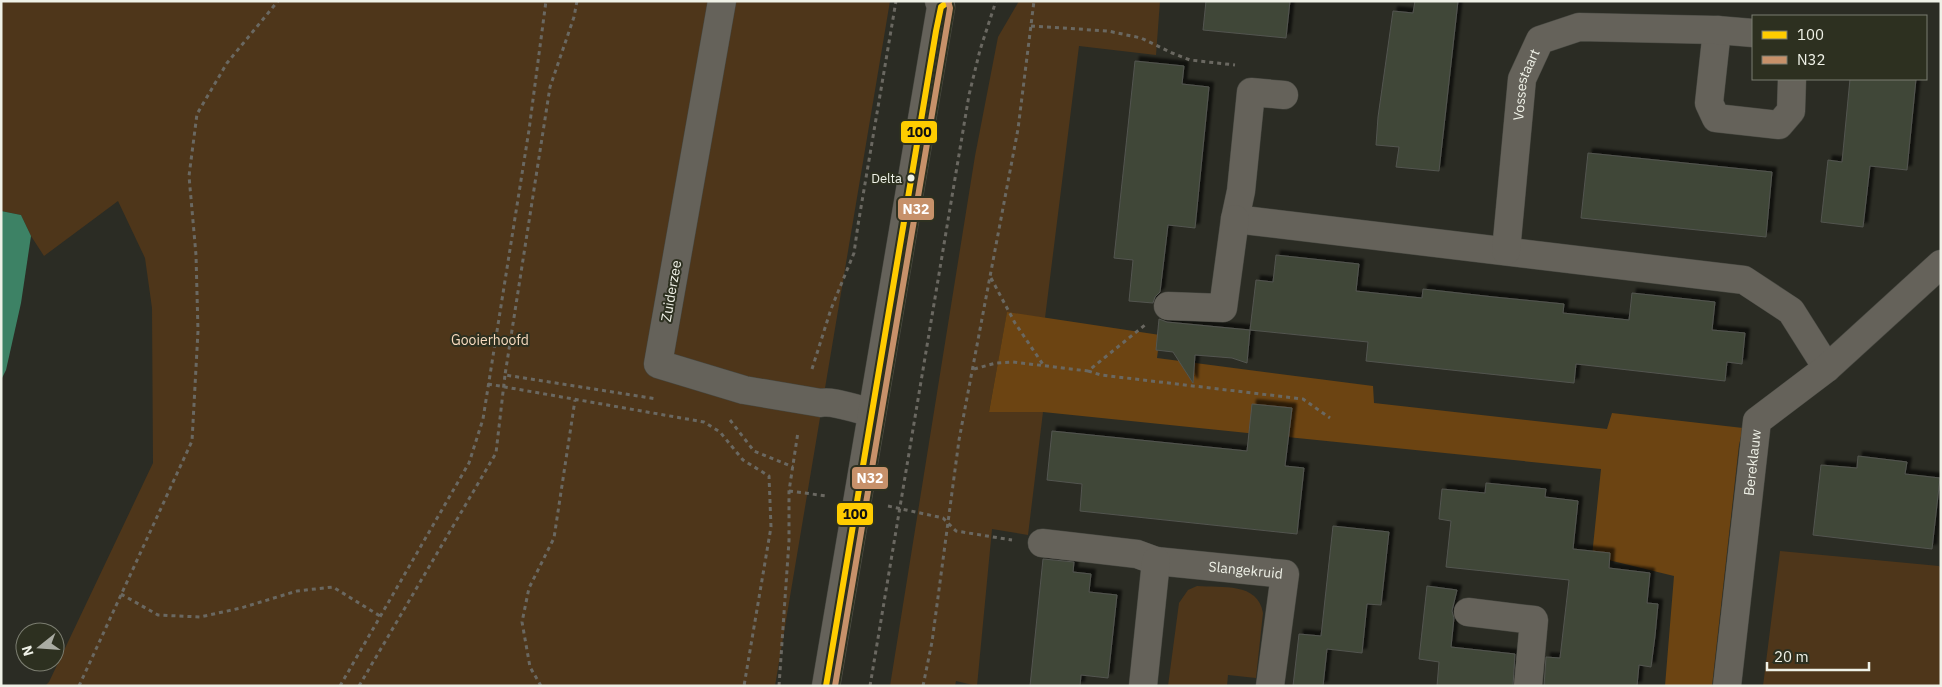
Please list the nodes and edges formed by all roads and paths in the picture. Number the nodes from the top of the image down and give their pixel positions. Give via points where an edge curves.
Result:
1 (278, 1) edge
2 (546, 1) edge
3 (577, 1) edge
4 (722, 1) edge
5 (896, 1) edge
6 (996, 1) edge
7 (1034, 1) edge
8 (943, 3) edge
9 (1031, 26) junction
10 (1717, 30) junction
11 (1752, 33) edge
12 (1792, 80) edge
13 (1251, 92) junction
14 (1284, 95) dead end
15 (1236, 219) junction
16 (1506, 251) junction
17 (1941, 264) edge
18 (991, 277) junction
19 (1168, 306) joint
20 (1044, 366) junction
21 (1827, 368) junction
22 (974, 369) junction
23 (1088, 371) junction
24 (505, 375) junction
25 (488, 384) junction
26 (503, 387) junction
27 (575, 400) junction
28 (666, 400) dead end
29 (816, 401) junction
30 (871, 412) junction
31 (722, 416) dead end
32 (1330, 418) dead end
33 (793, 468) junction
34 (790, 491) junction
35 (836, 497) dead end
36 (899, 508) junction
37 (948, 523) junction
38 (1042, 543) joint
39 (1156, 561) junction
40 (121, 594) junction
41 (1468, 612) dead end
42 (380, 616) junction
43 (80, 686) edge
44 (340, 686) edge
45 (359, 686) edge
46 (541, 686) edge
47 (744, 686) edge
48 (779, 686) edge
49 (826, 686) edge
50 (870, 686) edge
51 (923, 686) edge
52 (1143, 686) edge
53 (1270, 686) edge
54 (1528, 686) edge
55 (1727, 686) edge

1 - 40 path via 227,63 196,114 189,176 198,331 192,441
2 - 25 path via 529,130
3 - 24 path via 550,88
4 - 29 street, Zuiderzee via 658,364 744,390
5 - 29 path via 854,253 831,309 807,384
6 - 36 path via 969,95
7 - 9 path
8 - 30 street
9 - 13 path via 1108,31 1141,38 1190,60 1245,66
9 - 18 path via 1018,129
10 - 11 street, Vossestaart
10 - 12 street via 1709,103 1716,118 1779,125 1791,111
10 - 16 street, Vossestaart via 1579,27 1540,40 1522,79
13 - 14 street
13 - 15 street
15 - 16 street
15 - 19 street via 1223,308
16 - 21 street via 1744,280 1791,311
17 - 21 street, Bereklauw
18 - 20 path via 1015,323
18 - 22 path
19 - 23 path
20 - 22 path via 1004,362
20 - 23 path
21 - 55 street, Bereklauw via 1756,421
22 - 37 path via 959,440
23 - 32 path via 1303,399
24 - 26 path
24 - 28 path
25 - 26 path
25 - 42 path via 483,419 469,463
26 - 27 path
26 - 45 path via 496,453
27 - 46 path via 554,538 530,588 522,622 530,667
27 - 47 path via 704,422 720,432 742,460 769,476 771,527
29 - 30 street, Zuiderzee
29 - 33 path
30 - 49 street
31 - 33 path via 730,420 754,451
33 - 34 path
34 - 35 path
34 - 48 path
36 - 37 path via 943,518
36 - 50 path
37 - 38 path via 956,531
37 - 51 path
38 - 39 street, Slangekruid via 1137,554
39 - 52 street
39 - 53 street, Slangekruid via 1284,574
40 - 42 path via 158,615 200,617 296,591 333,587
40 - 43 path
41 - 54 street via 1534,620
42 - 44 path

